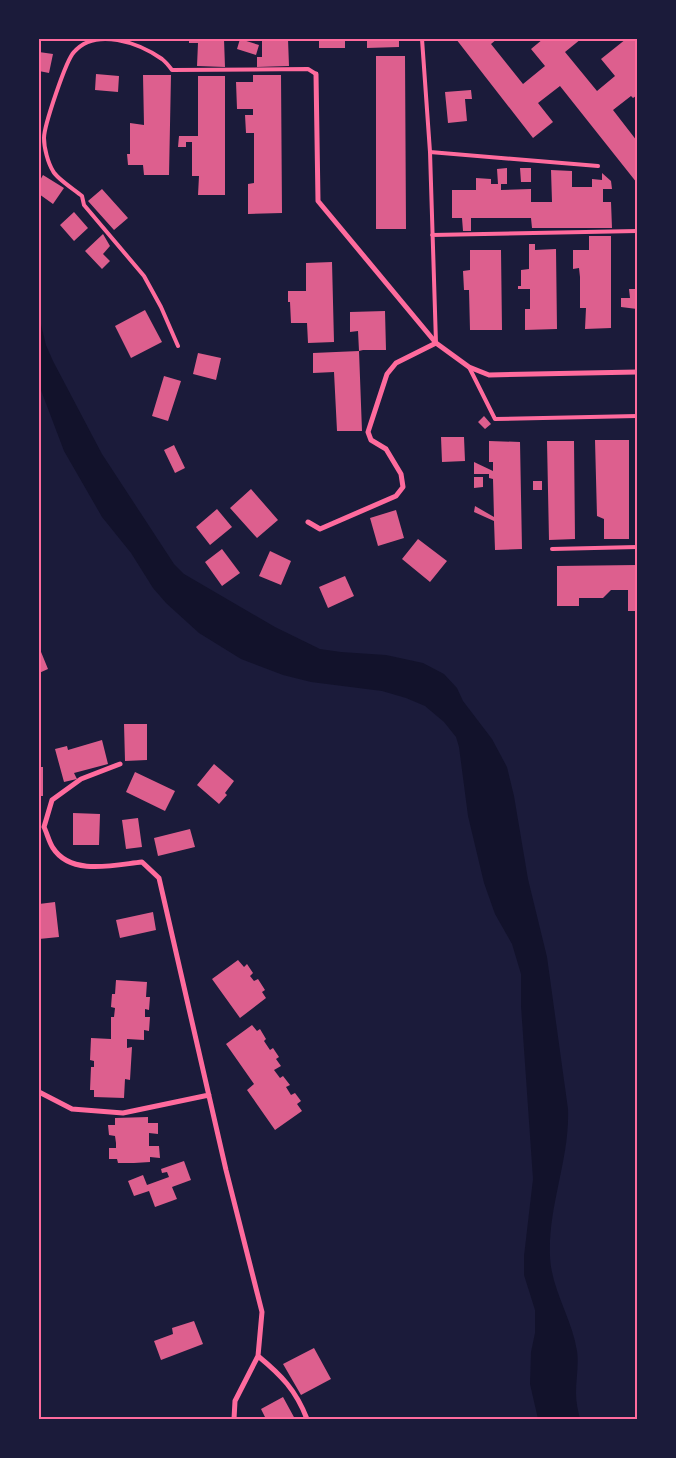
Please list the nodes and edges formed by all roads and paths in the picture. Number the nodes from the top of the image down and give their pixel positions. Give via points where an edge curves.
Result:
1 (422, 39) edge
2 (316, 74) joint
3 (430, 152) junction
4 (598, 166) dead end
5 (637, 231) edge
6 (432, 235) junction
7 (436, 344) junction
8 (178, 346) dead end
9 (469, 367) junction
10 (637, 372) edge
11 (637, 416) edge
12 (308, 522) dead end
13 (637, 548) edge
14 (552, 550) dead end
15 (120, 764) dead end
16 (39, 1092) edge
17 (209, 1094) junction
18 (258, 1356) junction
19 (234, 1419) edge
20 (306, 1419) edge

1 - 3 lane
2 - 7 street via 318,201
2 - 8 lane via 308,69 172,70 163,60 138,46 118,40 96,39 85,42 73,52 66,64 44,137 53,173 82,196 84,205 144,276
3 - 4 lane
3 - 6 lane
5 - 6 lane
6 - 7 lane
7 - 9 street
7 - 12 street via 396,363 387,374 368,432 371,440 386,449 401,474 403,487 396,496 320,529
9 - 10 street via 489,374
9 - 11 lane via 495,418
13 - 14 lane
15 - 17 street via 81,779 52,800 44,826 53,849 64,859 84,867 142,862 159,878
16 - 17 street via 72,1109 123,1113
17 - 18 street via 262,1312
18 - 19 street via 235,1401
18 - 20 street via 282,1375

